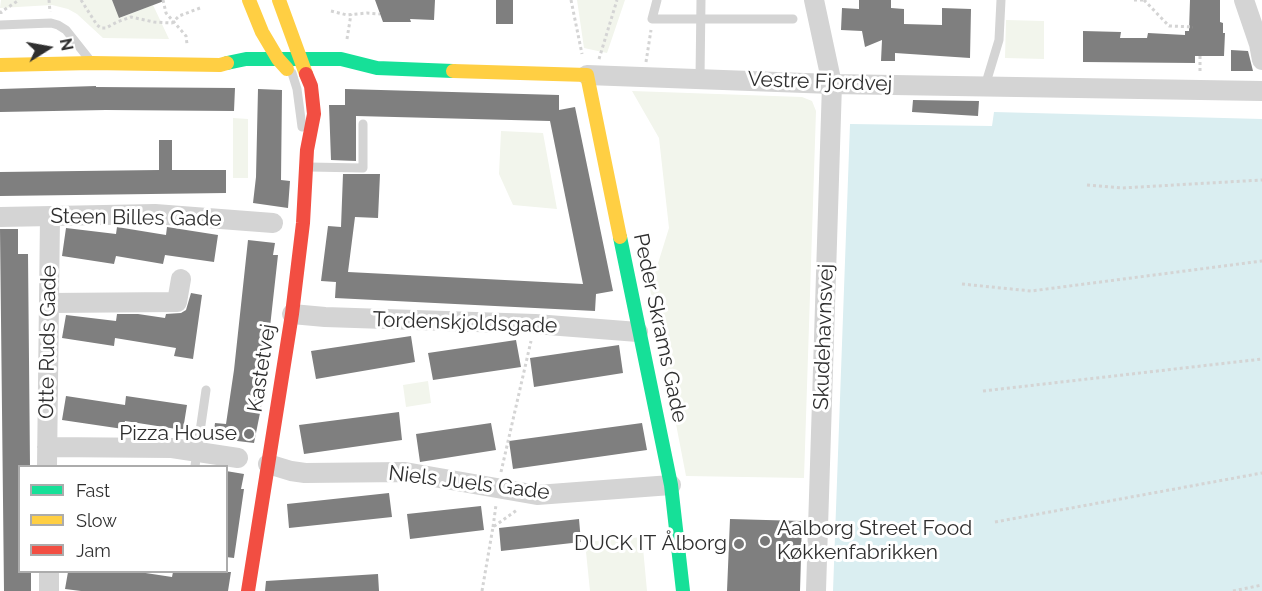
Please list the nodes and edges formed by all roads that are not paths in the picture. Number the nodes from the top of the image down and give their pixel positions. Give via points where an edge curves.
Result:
1 (249, 0) edge
2 (279, 0) edge
3 (657, 0) edge
4 (701, 0) edge
5 (814, 0) edge
6 (1001, 0) edge
7 (1244, 0) edge
8 (793, 19) dead end
9 (700, 20) junction
10 (0, 25) edge
11 (279, 41) dead end
12 (282, 59) junction
13 (302, 59) junction
14 (1262, 62) edge
15 (92, 63) junction
16 (220, 64) junction
17 (0, 65) edge
18 (377, 68) junction
19 (245, 73) dead end
20 (272, 74) dead end
21 (292, 74) junction
22 (307, 74) junction
23 (325, 74) dead end
24 (348, 74) dead end
25 (590, 75) junction
26 (700, 78) junction
27 (832, 84) junction
28 (985, 86) junction
29 (1261, 91) edge
30 (363, 124) dead end
31 (307, 150) junction
32 (306, 167) junction
33 (0, 217) edge
34 (50, 217) junction
35 (273, 223) dead end
36 (181, 279) dead end
37 (49, 303) junction
38 (292, 314) junction
39 (638, 332) junction
40 (206, 390) dead end
41 (47, 447) junction
42 (238, 458) dead end
43 (196, 459) edge
44 (268, 464) junction
45 (47, 465) edge
46 (671, 485) junction
47 (49, 573) edge
48 (49, 591) edge
49 (248, 591) edge
50 (683, 591) edge
51 (816, 591) edge

1 - 12 street via 262,32
2 - 13 street, Kastetvej
3 - 9 lane via 652,19
4 - 9 lane
5 - 27 street, Skudehavnsvej
6 - 28 lane via 999,40
7 - 14 street
8 - 9 lane
9 - 26 lane
10 - 15 lane via 58,25 75,39
11 - 12 lane
12 - 13 street, Vestre Fjordvej
12 - 16 street, Vestre Fjordvej
12 - 21 street
13 - 18 street, Vestre Fjordvej via 347,60
13 - 22 street, Kastetvej
14 - 29 street
15 - 16 street, Vestre Fjordvej
15 - 17 street, Vestre Fjordvej
16 - 19 street, Vestre Fjordvej
18 - 24 street, Vestre Fjordvej
18 - 25 street, Vestre Fjordvej
20 - 21 street
21 - 22 street
21 - 31 lane, Kastetvej
22 - 23 street
22 - 31 street, Kastetvej via 314,114
25 - 26 street, Vestre Fjordvej
25 - 39 street, Peder Skrams Gade
26 - 27 street, Vestre Fjordvej
27 - 28 street, Vestre Fjordvej
27 - 51 street, Skudehavnsvej
28 - 29 street, Vestre Fjordvej
30 - 32 lane via 363,168
31 - 32 street, Kastetvej
32 - 38 street, Kastetvej
33 - 34 street, Steen Billes Gade
34 - 35 street, Steen Billes Gade via 155,214
34 - 37 street, Otte Ruds Gade
36 - 37 street via 177,302
37 - 41 street, Otte Ruds Gade
38 - 39 street, Tordenskjoldsgade
38 - 44 street, Kastetvej
39 - 46 street, Peder Skrams Gade
40 - 43 lane
41 - 43 street via 172,448
41 - 45 street, Otte Ruds Gade
42 - 43 street
44 - 46 street, Niels Juels Gade via 305,473 405,472 537,495
44 - 49 street, Kastetvej
46 - 50 street, Peder Skrams Gade
47 - 48 street

